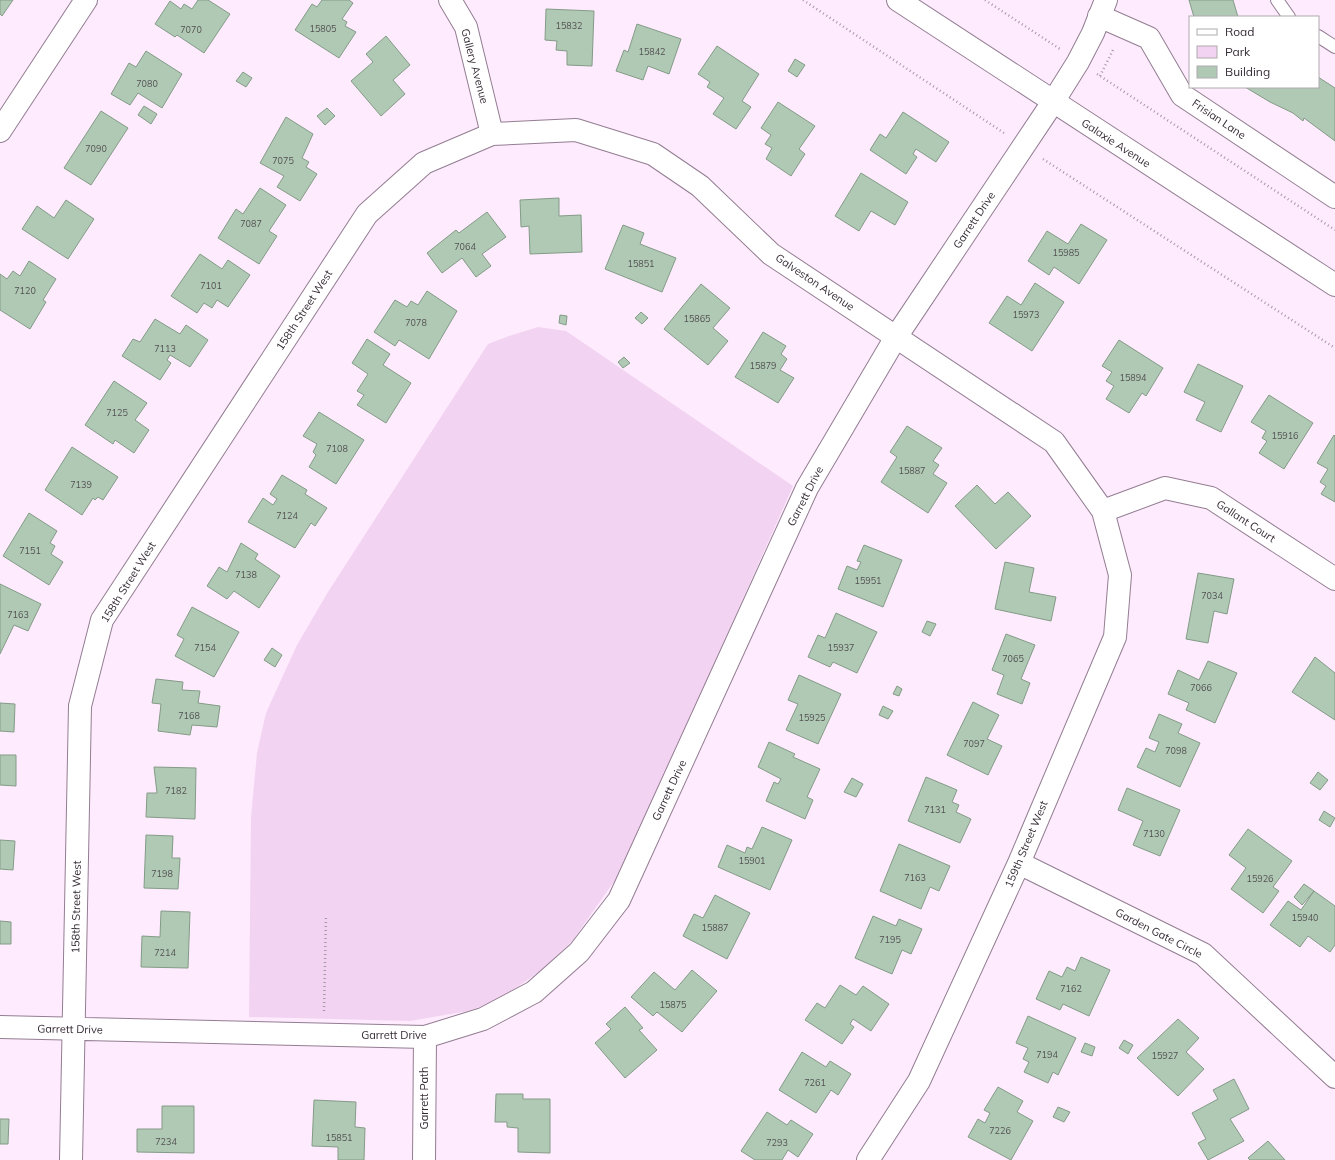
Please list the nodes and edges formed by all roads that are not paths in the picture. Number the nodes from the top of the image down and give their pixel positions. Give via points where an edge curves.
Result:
1 (86, 0) edge
2 (450, 0) edge
3 (898, 0) edge
4 (1277, 0) edge
5 (1102, 8) edge
6 (1289, 16) edge
7 (1319, 37) edge
8 (1335, 47) edge
9 (1053, 102) junction
10 (0, 131) edge
11 (492, 134) junction
12 (1335, 197) edge
13 (1335, 285) edge
14 (896, 336) junction
15 (1103, 511) junction
16 (1335, 579) edge
17 (1019, 863) junction
18 (0, 1028) edge
19 (73, 1029) junction
20 (425, 1037) junction
21 (1335, 1077) edge
22 (71, 1160) edge
23 (424, 1160) edge
24 (868, 1160) edge

1 - 10 street
2 - 11 street, Gallery Avenue via 466,27
3 - 9 street, Galaxie Avenue
4 - 6 lane
5 - 9 street via 1078,62
5 - 12 street, Frisian Lane via 1149,38 1182,95
7 - 8 lane
9 - 13 street, Galaxie Avenue
9 - 14 street, Garrett Drive
11 - 14 street, Galveston Avenue via 576,130 653,154 700,186 772,254
11 - 19 street, 158th Street West via 424,163 367,214 102,620 80,706
14 - 15 street, Galveston Avenue via 1054,442
14 - 20 street, Garrett Drive via 807,488 619,900 580,952 534,992 483,1019
15 - 16 street, Gallant Court via 1165,488 1211,498
15 - 17 street, 159th Street West via 1120,575 1115,637
17 - 21 street, Garden Gate Circle via 1203,954
17 - 24 street, 159th Street West via 919,1081
18 - 19 street, Garrett Drive
19 - 20 street, Garrett Drive
19 - 22 street, 158th Street West
20 - 23 street, Garrett Path

